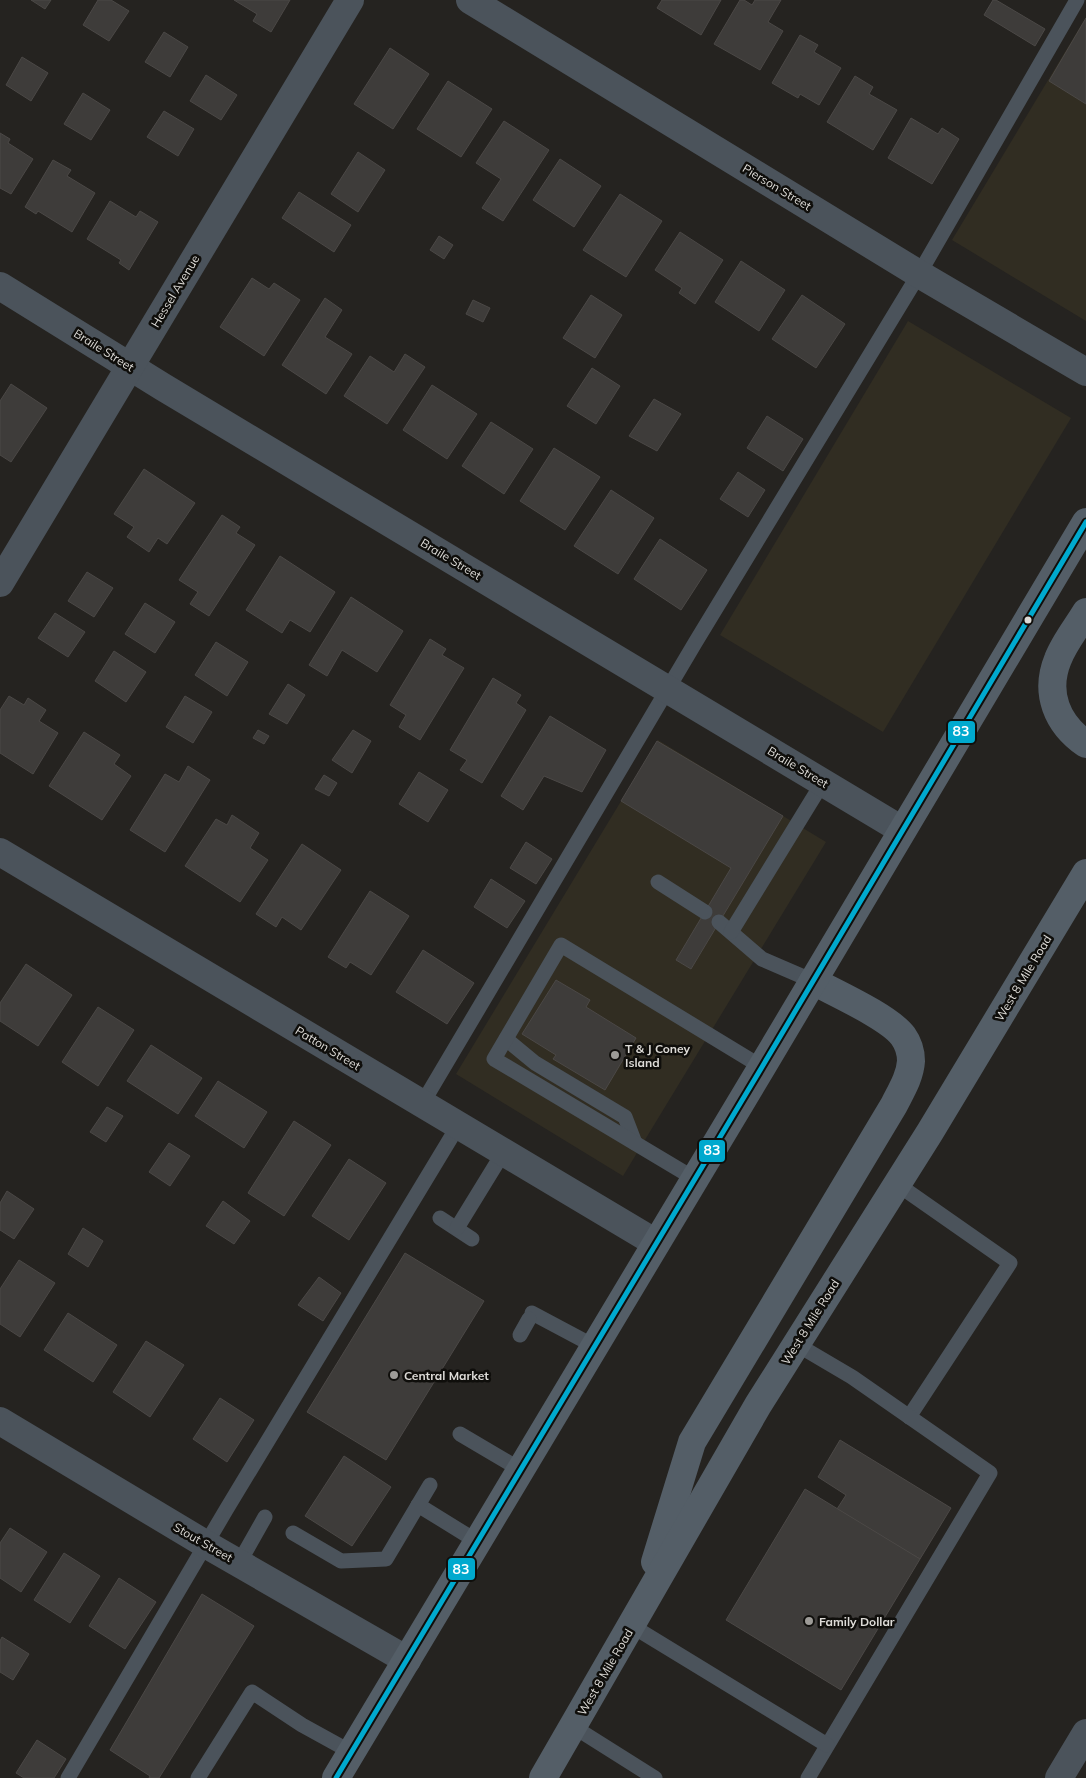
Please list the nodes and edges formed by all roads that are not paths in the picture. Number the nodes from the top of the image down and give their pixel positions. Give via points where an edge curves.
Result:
1 (350, 0) edge
2 (470, 0) edge
3 (1077, 0) edge
4 (919, 274) junction
5 (0, 286) edge
6 (130, 367) junction
7 (1086, 372) edge
8 (1086, 522) edge
9 (0, 583) edge
10 (1086, 612) edge
11 (669, 689) junction
12 (1086, 744) edge
13 (823, 782) junction
14 (902, 830) junction
15 (0, 852) edge
16 (1086, 873) edge
17 (658, 882) dead end
18 (704, 912) dead end
19 (813, 981) junction
20 (506, 1039) junction
21 (762, 1067) junction
22 (422, 1104) junction
23 (458, 1126) junction
24 (635, 1143) junction
25 (503, 1153) junction
26 (695, 1178) junction
27 (897, 1184) junction
28 (440, 1218) dead end
29 (457, 1228) junction
30 (472, 1239) dead end
31 (656, 1243) junction
32 (520, 1335) dead end
33 (796, 1344) junction
34 (594, 1346) junction
35 (909, 1417) junction
36 (0, 1421) edge
37 (460, 1434) dead end
38 (521, 1470) junction
39 (430, 1485) dead end
40 (418, 1505) junction
41 (265, 1517) dead end
42 (293, 1533) dead end
43 (478, 1542) junction
44 (207, 1545) junction
45 (239, 1563) junction
46 (636, 1619) junction
47 (407, 1660) junction
48 (574, 1727) junction
49 (1086, 1733) edge
50 (827, 1745) junction
51 (351, 1752) junction
52 (68, 1778) edge
53 (198, 1778) edge
54 (336, 1778) edge
55 (543, 1778) edge
56 (655, 1778) edge
57 (808, 1778) edge
58 (1059, 1778) edge

1 - 6 street, Hessel Avenue
2 - 4 street, Pierson Street
3 - 4 lane
4 - 7 street, Pierson Street
4 - 11 lane
5 - 6 street, Braile Street
6 - 9 street, Hessel Avenue
6 - 11 street, Braile Street
8 - 14 highway
10 - 12 highway via 1052,674 1052,696 1060,718 1076,738
11 - 13 street, Braile Street
11 - 22 lane
13 - 14 street, Braile Street
13 - 19 lane via 725,927 762,959
14 - 19 highway
15 - 22 street, Patton Street
16 - 27 highway, West 8 Mile Road
17 - 18 lane
19 - 21 highway
19 - 46 highway via 896,1029 909,1047 909,1071 894,1105 692,1442
20 - 21 lane via 561,946
20 - 24 lane via 536,1063 625,1117
20 - 24 lane via 494,1059
21 - 26 highway
22 - 23 street, Patton Street
23 - 25 street, Patton Street
23 - 44 lane
24 - 26 lane
25 - 29 lane
25 - 31 street, Patton Street
26 - 31 highway
27 - 33 highway, West 8 Mile Road
27 - 35 lane via 1010,1262
28 - 29 lane
29 - 30 lane
31 - 34 highway
32 - 34 lane via 531,1316
33 - 35 lane via 852,1377
33 - 46 highway, West 8 Mile Road
34 - 38 highway
35 - 50 lane via 990,1473
36 - 44 street, Stout Street
37 - 38 lane
38 - 43 highway
39 - 40 lane
40 - 42 lane via 386,1559 341,1561
40 - 43 lane
41 - 45 lane
43 - 47 highway
44 - 45 street, Stout Street
44 - 52 lane
45 - 47 street, Stout Street
46 - 48 highway, West 8 Mile Road
46 - 50 lane
47 - 51 highway
48 - 55 highway, West 8 Mile Road
48 - 56 lane
49 - 58 street
50 - 57 lane
51 - 53 lane via 252,1692
51 - 54 highway

